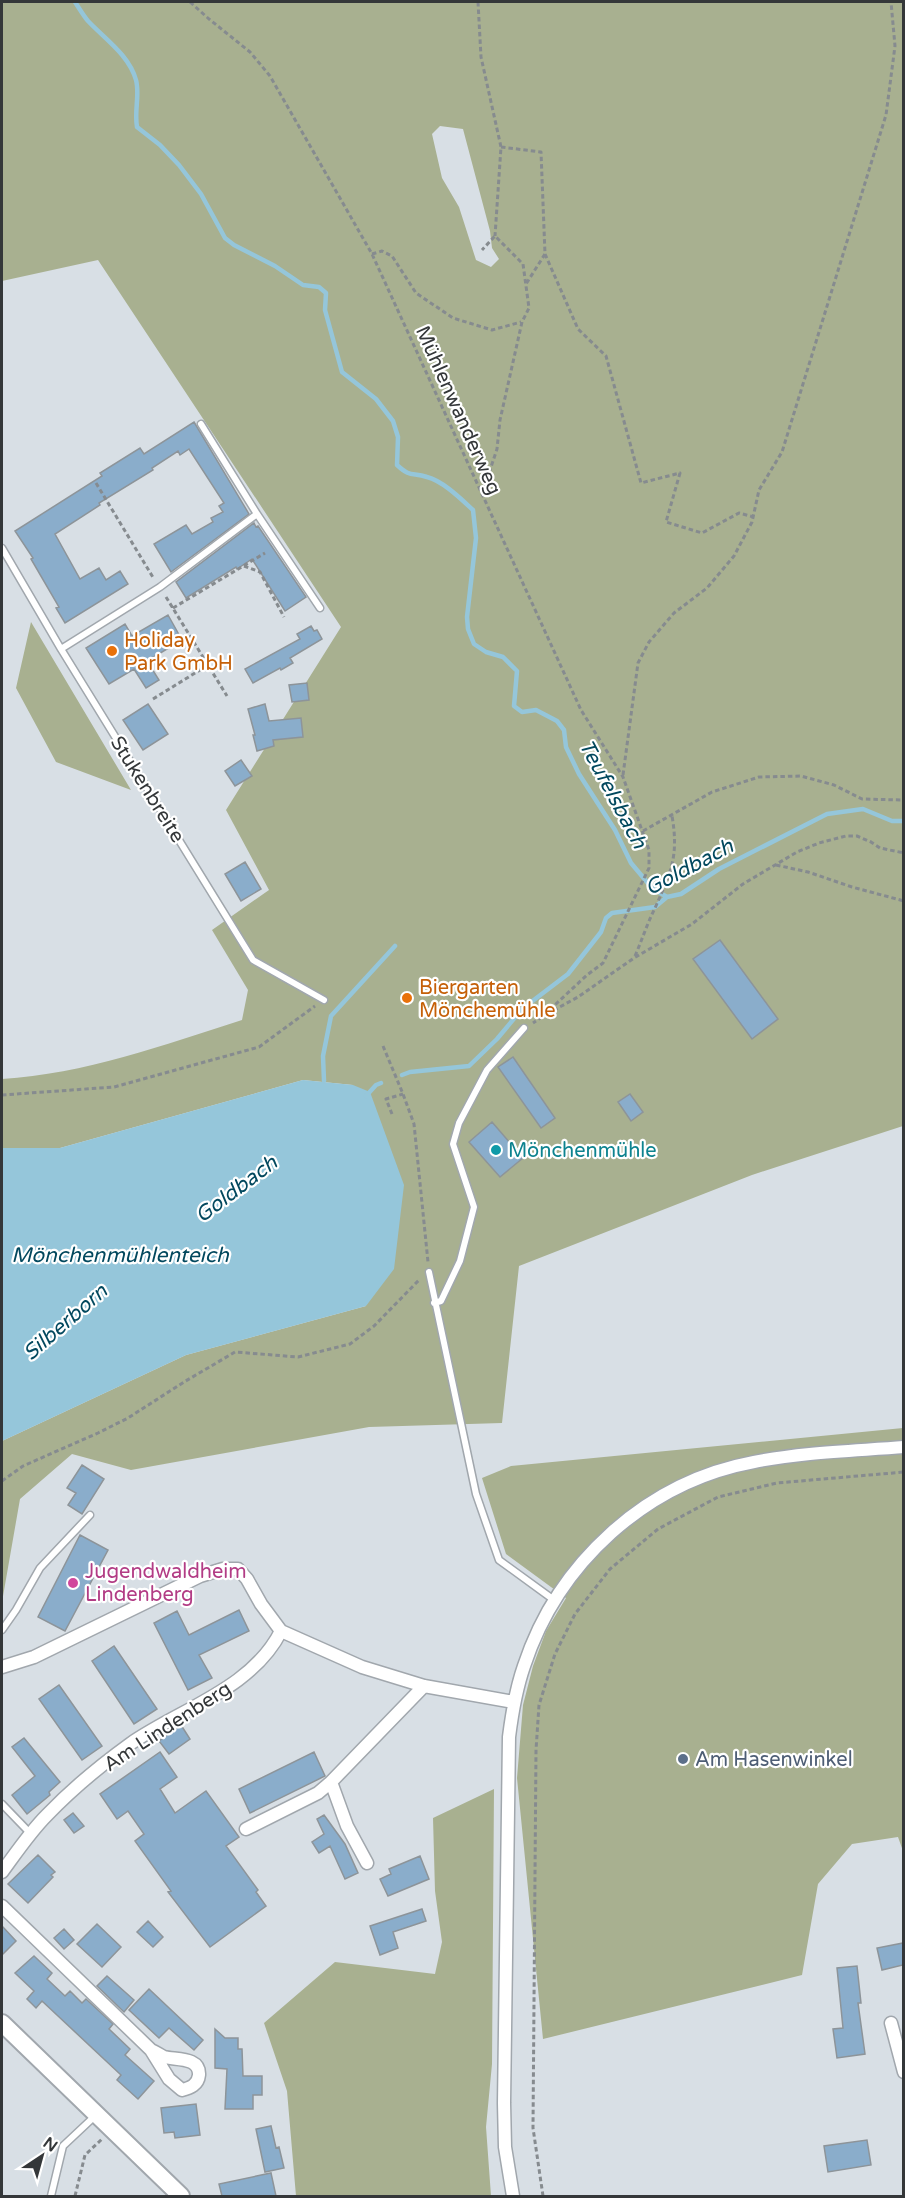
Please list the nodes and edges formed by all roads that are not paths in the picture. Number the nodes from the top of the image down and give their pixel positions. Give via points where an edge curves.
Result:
1 (201, 424) dead end
2 (257, 514) junction
3 (2, 548) edge
4 (320, 608) dead end
5 (61, 649) junction
6 (324, 1000) road end
7 (524, 1028) dead end
8 (429, 1272) road end
9 (434, 1303) junction
10 (903, 1447) edge
11 (90, 1515) dead end
12 (554, 1600) junction
13 (2, 1630) edge
14 (281, 1631) junction
15 (2, 1666) edge
16 (424, 1686) junction
17 (514, 1702) junction
18 (331, 1782) junction
19 (2, 1804) edge
20 (246, 1829) dead end
21 (31, 1834) junction
22 (367, 1863) dead end
23 (2, 1872) edge
24 (2, 1906) edge
25 (891, 2023) dead end
26 (2, 2024) edge
27 (151, 2050) dead end
28 (903, 2072) edge
29 (97, 2115) junction
30 (51, 2196) edge
31 (181, 2196) edge
32 (513, 2196) edge

1 - 2 lane
2 - 4 lane
2 - 5 lane via 160,587
3 - 5 lane, Stukenbreite
5 - 6 lane, Stukenbreite via 253,960
7 - 9 lane via 487,1070 459,1123 453,1144 474,1207 460,1261 441,1302
8 - 9 lane
9 - 12 lane via 476,1494 499,1560
10 - 12 street via 753,1462 688,1483 615,1528 583,1561
11 - 13 lane via 40,1568
12 - 17 street via 523,1666
14 - 15 street via 248,1579 238,1569 223,1569 200,1576 34,1657
14 - 16 street via 362,1667
14 - 21 street, Am Lindenberg via 268,1653 231,1685 132,1744 74,1790
16 - 17 street
16 - 18 street
17 - 32 street via 508,1768 504,2092 505,2147
18 - 20 street via 318,1793
18 - 22 street via 336,1802
19 - 21 lane
21 - 23 street, Am Lindenberg
24 - 27 street
25 - 28 street
26 - 29 street
29 - 30 lane via 63,2146
29 - 31 street

